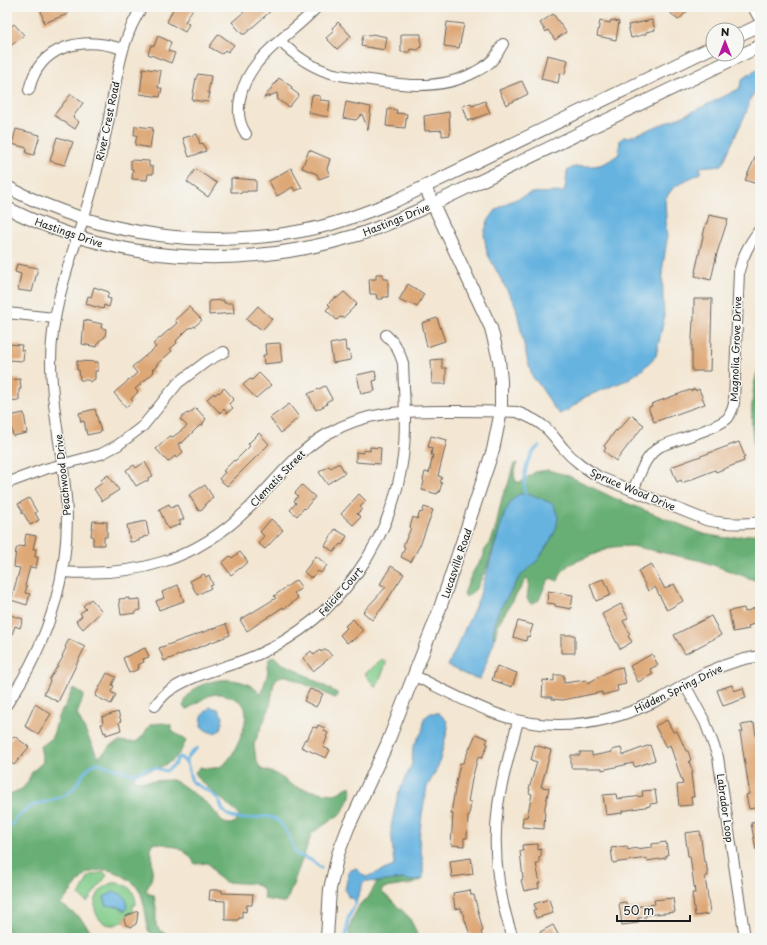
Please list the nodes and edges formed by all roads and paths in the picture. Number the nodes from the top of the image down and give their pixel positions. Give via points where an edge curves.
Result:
1 (142, 7) edge
2 (317, 7) edge
3 (754, 7) edge
4 (760, 18) edge
5 (760, 25) edge
6 (745, 32) edge
7 (280, 41) junction
8 (503, 44) dead end
9 (760, 46) edge
10 (122, 49) junction
11 (705, 51) edge
12 (29, 90) dead end
13 (246, 134) dead end
14 (7, 187) edge
15 (425, 187) junction
16 (433, 204) junction
17 (7, 208) edge
18 (84, 219) junction
19 (760, 229) edge
20 (77, 237) junction
21 (7, 313) edge
22 (54, 318) junction
23 (386, 335) dead end
24 (224, 352) dead end
25 (405, 411) junction
26 (501, 412) junction
27 (62, 464) junction
28 (7, 483) edge
29 (632, 491) junction
30 (760, 522) edge
31 (62, 572) junction
32 (760, 656) edge
33 (415, 676) junction
34 (684, 685) junction
35 (7, 704) edge
36 (155, 706) dead end
37 (518, 720) junction
38 (327, 938) edge
39 (513, 938) edge
40 (745, 938) edge

1 - 10 street, River Crest Road
2 - 7 street
3 - 4 street
5 - 6 street
7 - 8 street via 300,60 334,74 423,86 470,75 494,58
7 - 13 street via 258,62 245,84 239,114 240,123
9 - 16 street, Hastings Drive
10 - 12 street via 88,43 60,49 42,61 31,79
10 - 18 street, River Crest Road via 105,138
11 - 15 street, Hastings Drive
14 - 18 street, Hastings Drive
15 - 16 street, Lucasville Road
15 - 18 street, Hastings Drive via 388,204 336,222 292,233 262,237 168,237
16 - 20 street, Hastings Drive via 381,227 348,238 312,247 252,256 172,256
16 - 26 street, Lucasville Road via 491,328 499,360
17 - 20 street, Hastings Drive
18 - 20 street, River Crest Road
19 - 29 street, Magnolia Grove Drive via 748,246 739,270 732,411 716,425 655,449
20 - 22 street, Peachwood Drive
21 - 22 street
22 - 27 street, Peachwood Drive via 52,385
23 - 25 street, Felicia Court via 393,342 403,363
24 - 27 street via 207,361 178,383 143,426 128,438 101,454
25 - 26 street, Clematis Street
25 - 31 street, Clematis Street via 367,417 327,434 289,463 234,522 202,544 173,559 135,570 111,573
25 - 36 street, Felicia Court via 403,456 393,503 377,542 348,585 314,620 296,633 253,657 183,682 171,689
26 - 29 street, Spruce Wood Drive via 517,412 532,418 551,433 572,458 585,468
26 - 33 street, Lucasville Road via 493,450
27 - 28 street
27 - 31 street, Peachwood Drive via 67,541
29 - 30 street, Spruce Wood Drive via 721,524
31 - 35 street, Peachwood Drive via 57,597 43,638
32 - 34 street, Hidden Spring Drive via 741,659
33 - 37 street, Hidden Spring Drive via 497,714
33 - 38 street, Lucasville Road via 338,854 330,889
34 - 37 street, Hidden Spring Drive via 639,709 596,722 557,726
34 - 40 street, Labrador Loop via 705,722 718,757
37 - 39 street via 498,804 496,845 500,890

